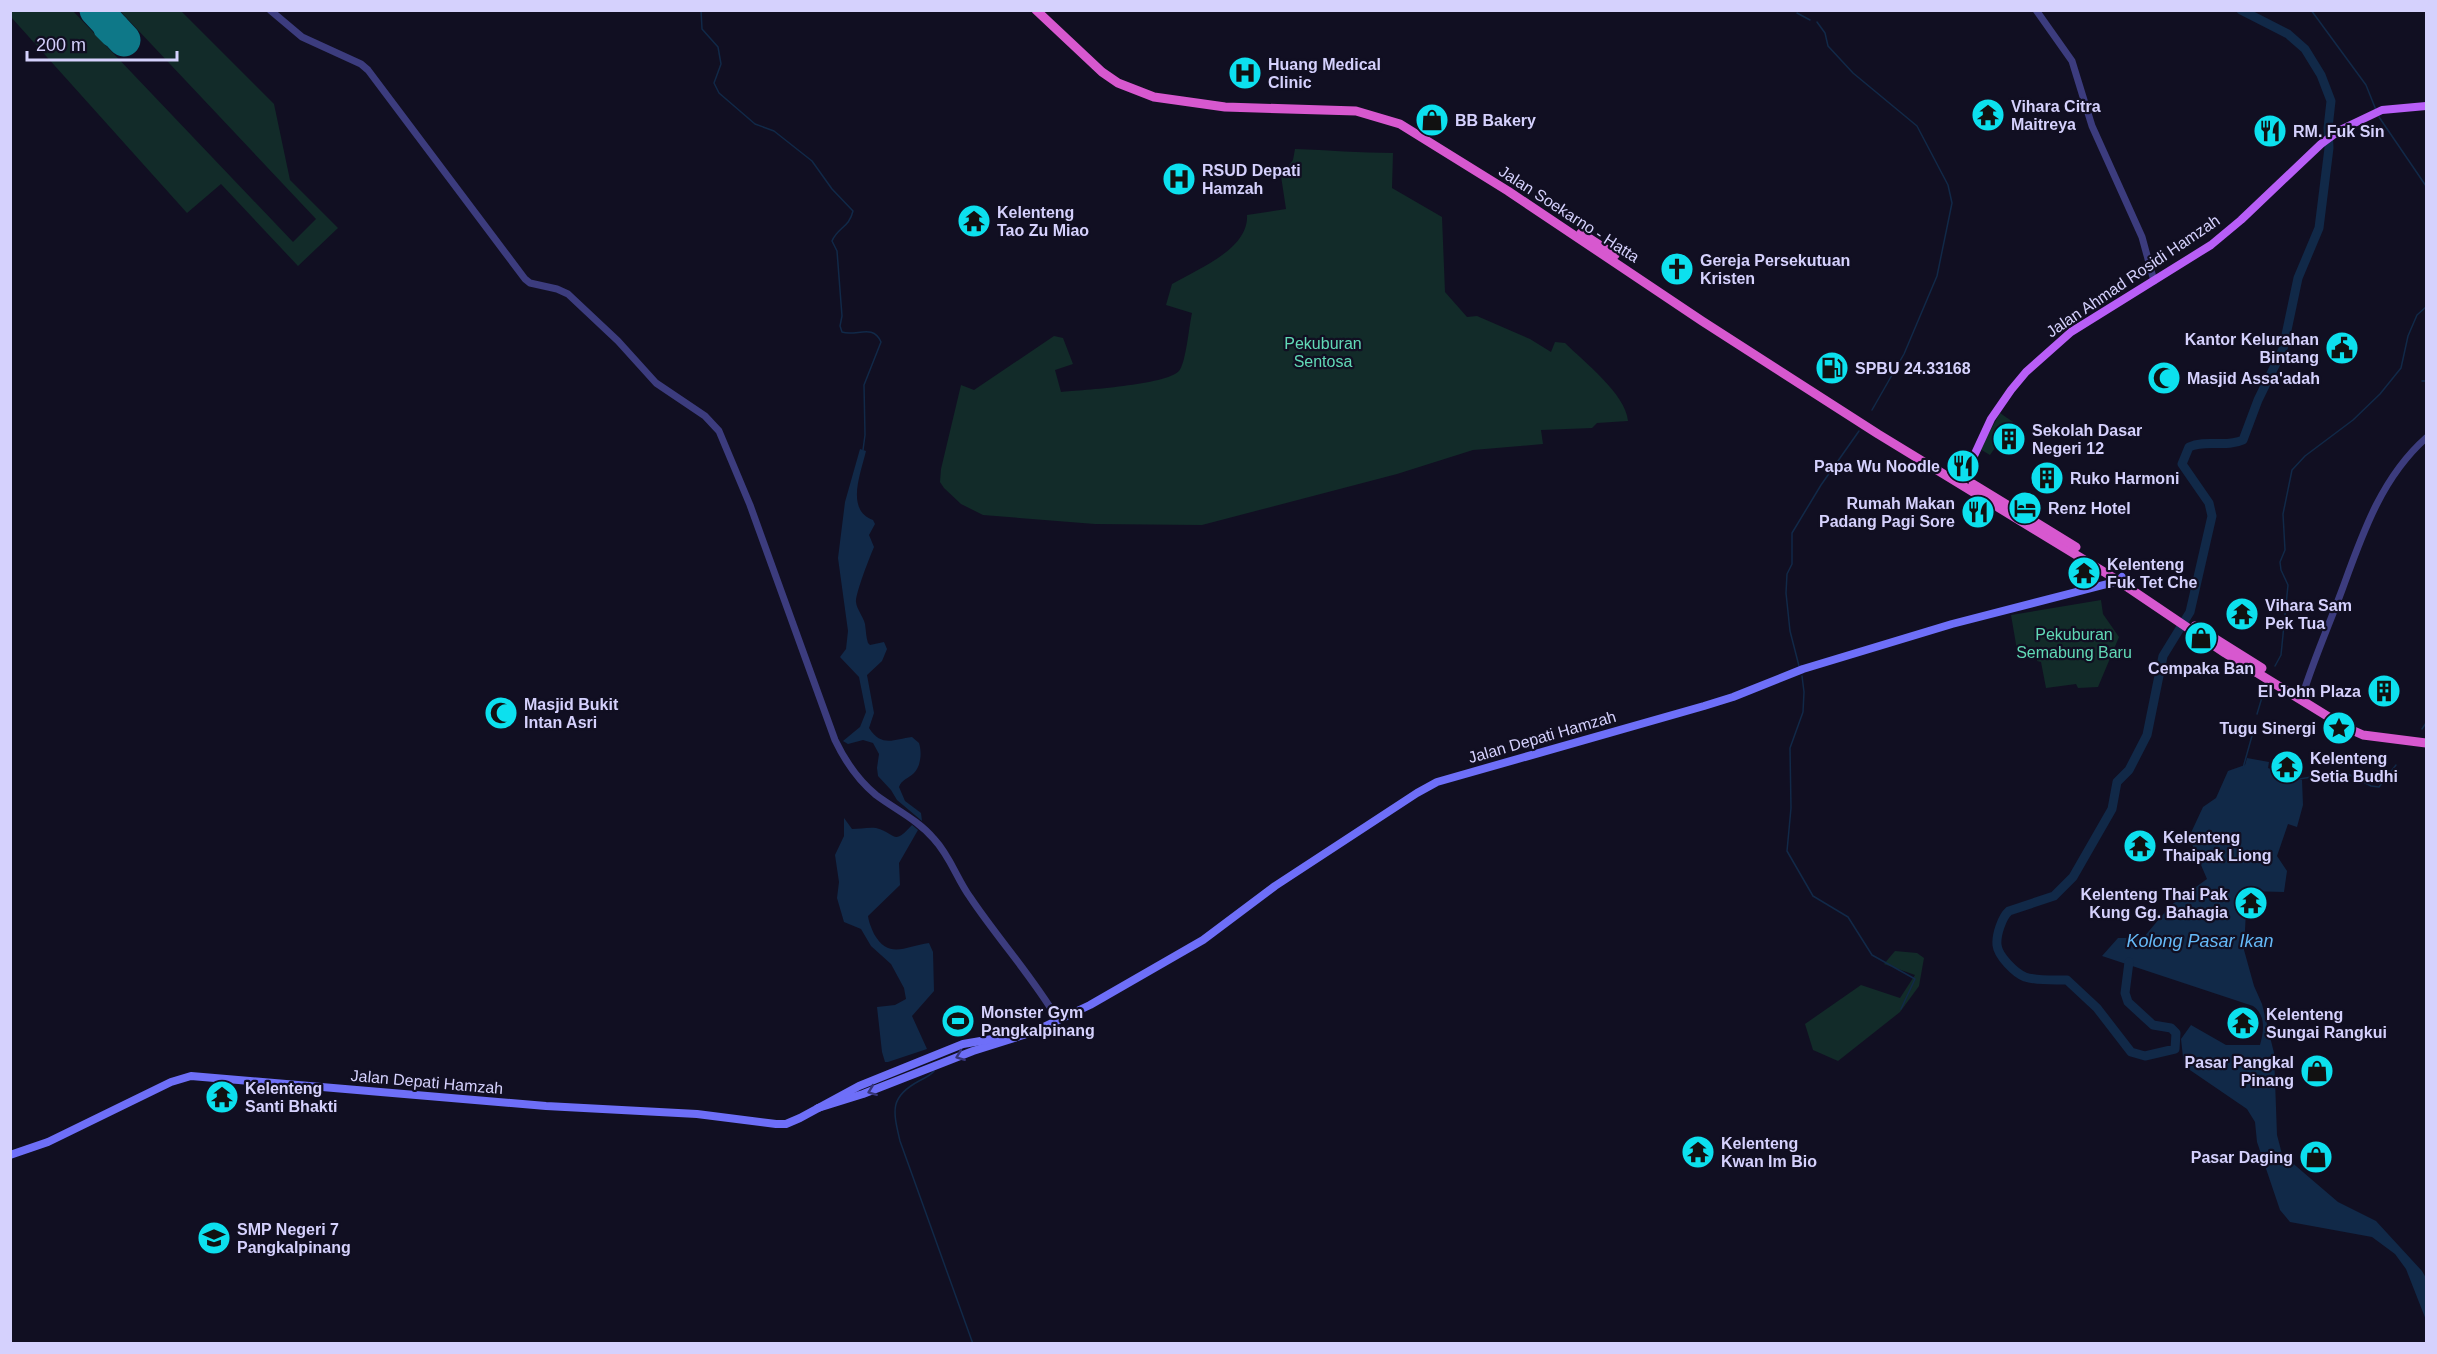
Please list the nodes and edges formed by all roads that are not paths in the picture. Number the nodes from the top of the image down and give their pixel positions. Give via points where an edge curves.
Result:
1 (270, 10) edge
2 (1036, 10) edge
3 (1045, 10) edge
4 (2036, 10) edge
5 (2427, 106) edge
6 (1641, 277) junction
7 (2154, 281) junction
8 (2427, 438) edge
9 (1963, 482) junction
10 (2117, 579) junction
11 (2184, 622) junction
12 (2303, 694) junction
13 (2427, 738) edge
14 (2427, 743) edge
15 (1058, 1020) junction
16 (1020, 1036) junction
17 (818, 1108) junction
18 (10, 1155) edge

1 - 15 street via 302,37 368,70 525,279 568,294 656,383 705,416 719,431 838,745 853,771 869,788 914,820 944,851 967,893
2 - 6 highway, Jalan Soekarno - Hatta via 1102,72 1154,97 1225,107 1356,111 1393,121
3 - 6 highway, Jalan Soekarno - Hatta via 1103,66 1147,90 1237,103 1353,104 1394,115 1509,185
4 - 7 street via 2072,61 2092,126 2142,237
5 - 7 main road, Jalan Ahmad Rosidi Hamzah via 2378,111 2334,135 2241,220
6 - 9 highway, Jalan Soekarno - Hatta
7 - 9 main road, Jalan Ahmad Rosidi Hamzah via 2071,332 2026,372 1991,419
8 - 12 street via 2391,476 2375,507
9 - 10 highway, Jalan Soekarno - Hatta
10 - 11 highway, Jalan Soekarno - Hatta
10 - 15 main road, Jalan Depati Hamzah via 1952,624 1803,669 1726,699 1437,782 1275,886 1203,940
11 - 12 highway
11 - 14 highway via 2345,727 2368,736
12 - 13 highway via 2351,725
15 - 16 main road, Jalan Depati Hamzah
16 -> 17 main road, Jalan Depati Hamzah
16 - 17 main road, Jalan Depati Hamzah via 972,1042 930,1056
17 - 18 main road, Jalan Depati Hamzah via 786,1124 776,1124 697,1114 546,1106 190,1076 48,1142

